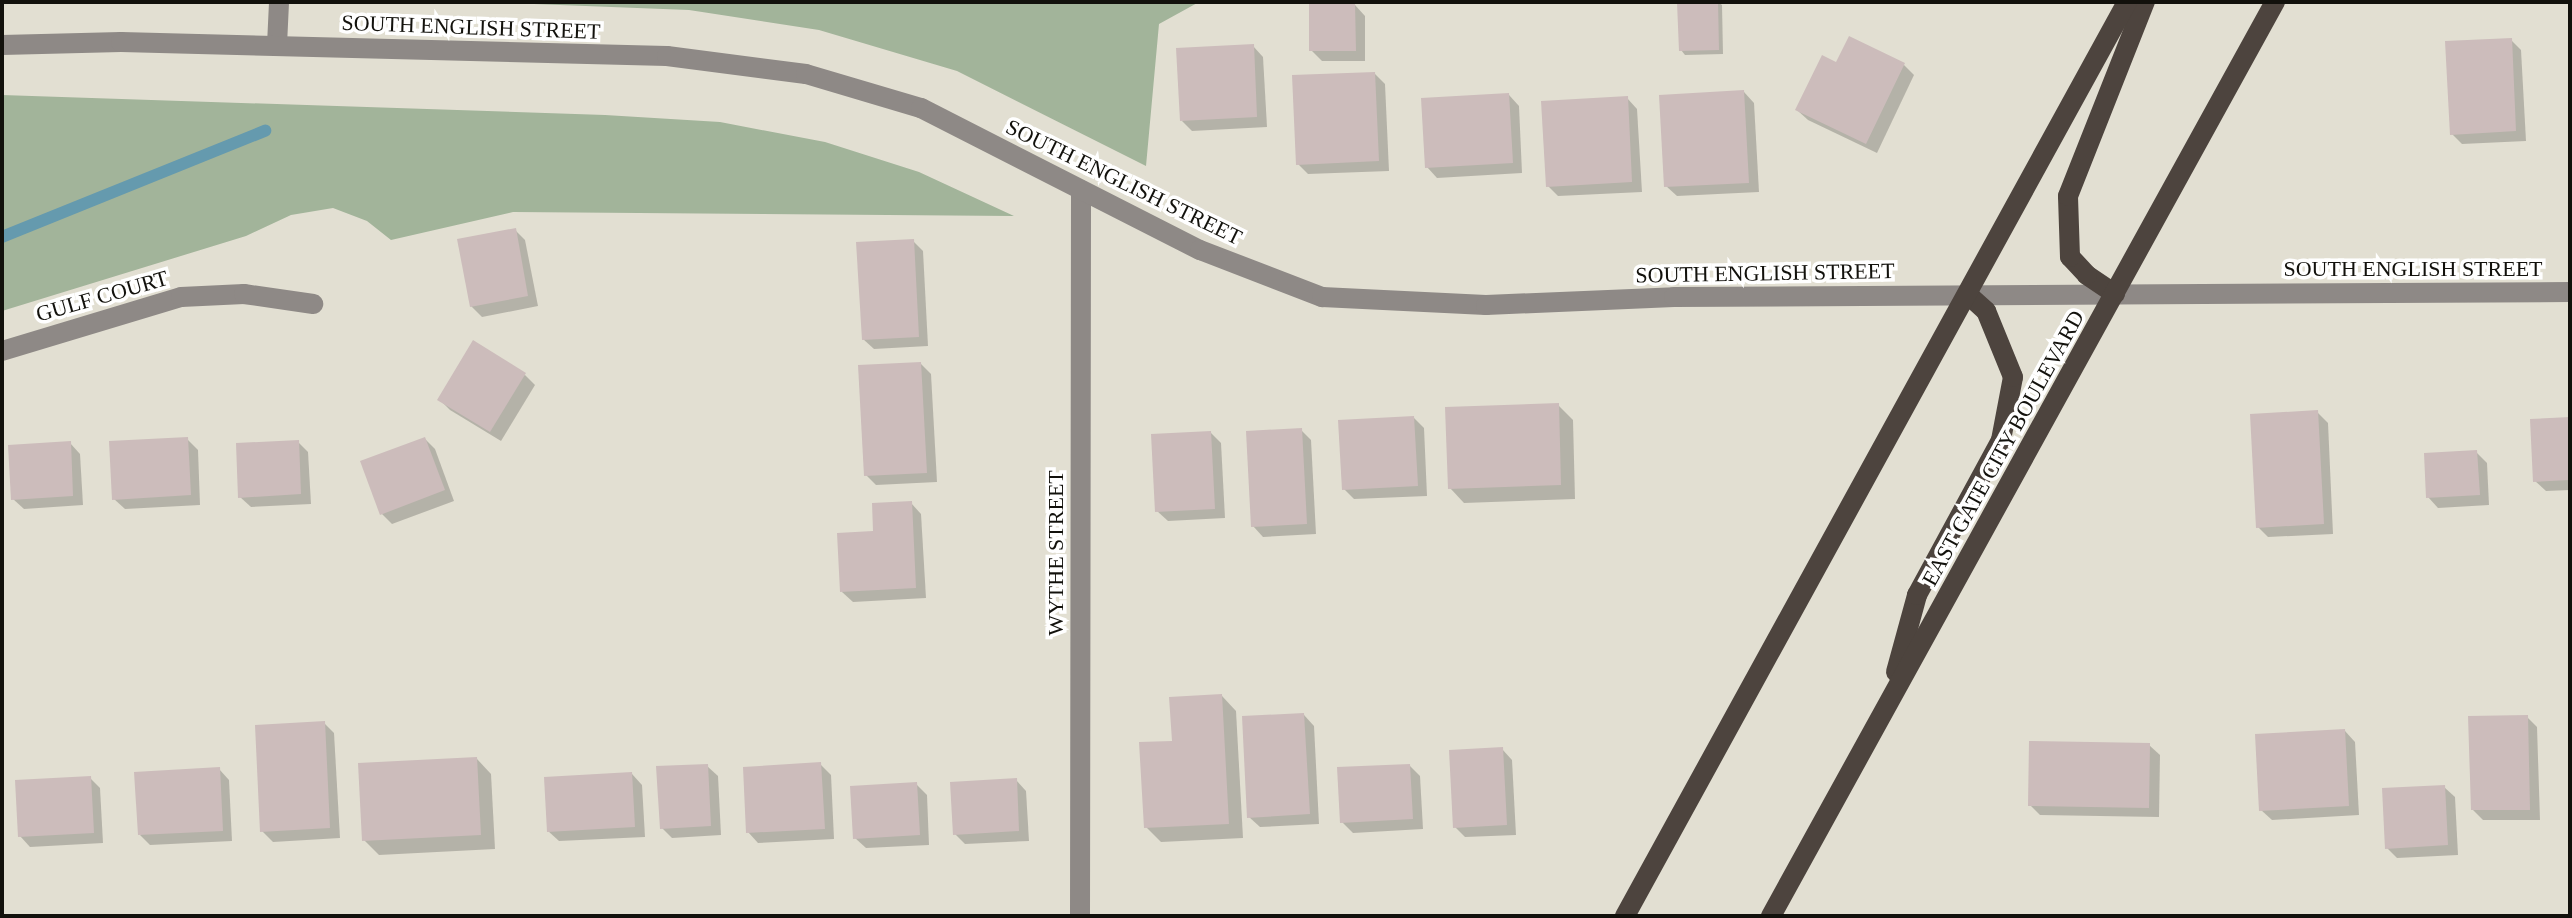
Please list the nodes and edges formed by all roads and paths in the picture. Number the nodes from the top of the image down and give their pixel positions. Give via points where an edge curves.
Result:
1 (279, 2) edge
2 (2127, 2) edge
3 (2145, 2) edge
4 (2275, 2) edge
5 (2, 45) edge
6 (277, 45) junction
7 (1081, 190) junction
8 (2570, 292) edge
9 (2115, 294) junction
10 (1968, 295) junction
11 (313, 304) dead end
12 (2, 351) edge
13 (1887, 707) junction
14 (1080, 916) edge
15 (1625, 916) edge
16 (1771, 916) edge

1 - 6 street
2 - 10 main road
3 - 9 main road via 2068,196 2070,257
4 - 9 main road, EAST GATE CITY BOULEVARD
5 - 6 street, SOUTH ENGLISH STREET
6 - 7 street, SOUTH ENGLISH STREET via 667,56 806,74 921,108
7 - 10 street, SOUTH ENGLISH STREET via 1200,250 1322,297 1486,305 1674,297
7 - 14 street, WYTHE STREET
8 - 9 street, SOUTH ENGLISH STREET
9 - 10 street, SOUTH ENGLISH STREET
9 - 13 main road, EAST GATE CITY BOULEVARD
10 - 13 main road via 1986,311 2013,377 2001,440 1917,595
10 - 15 main road
11 - 12 street, GULF COURT via 244,294 181,297
13 - 16 main road, EAST GATE CITY BOULEVARD

